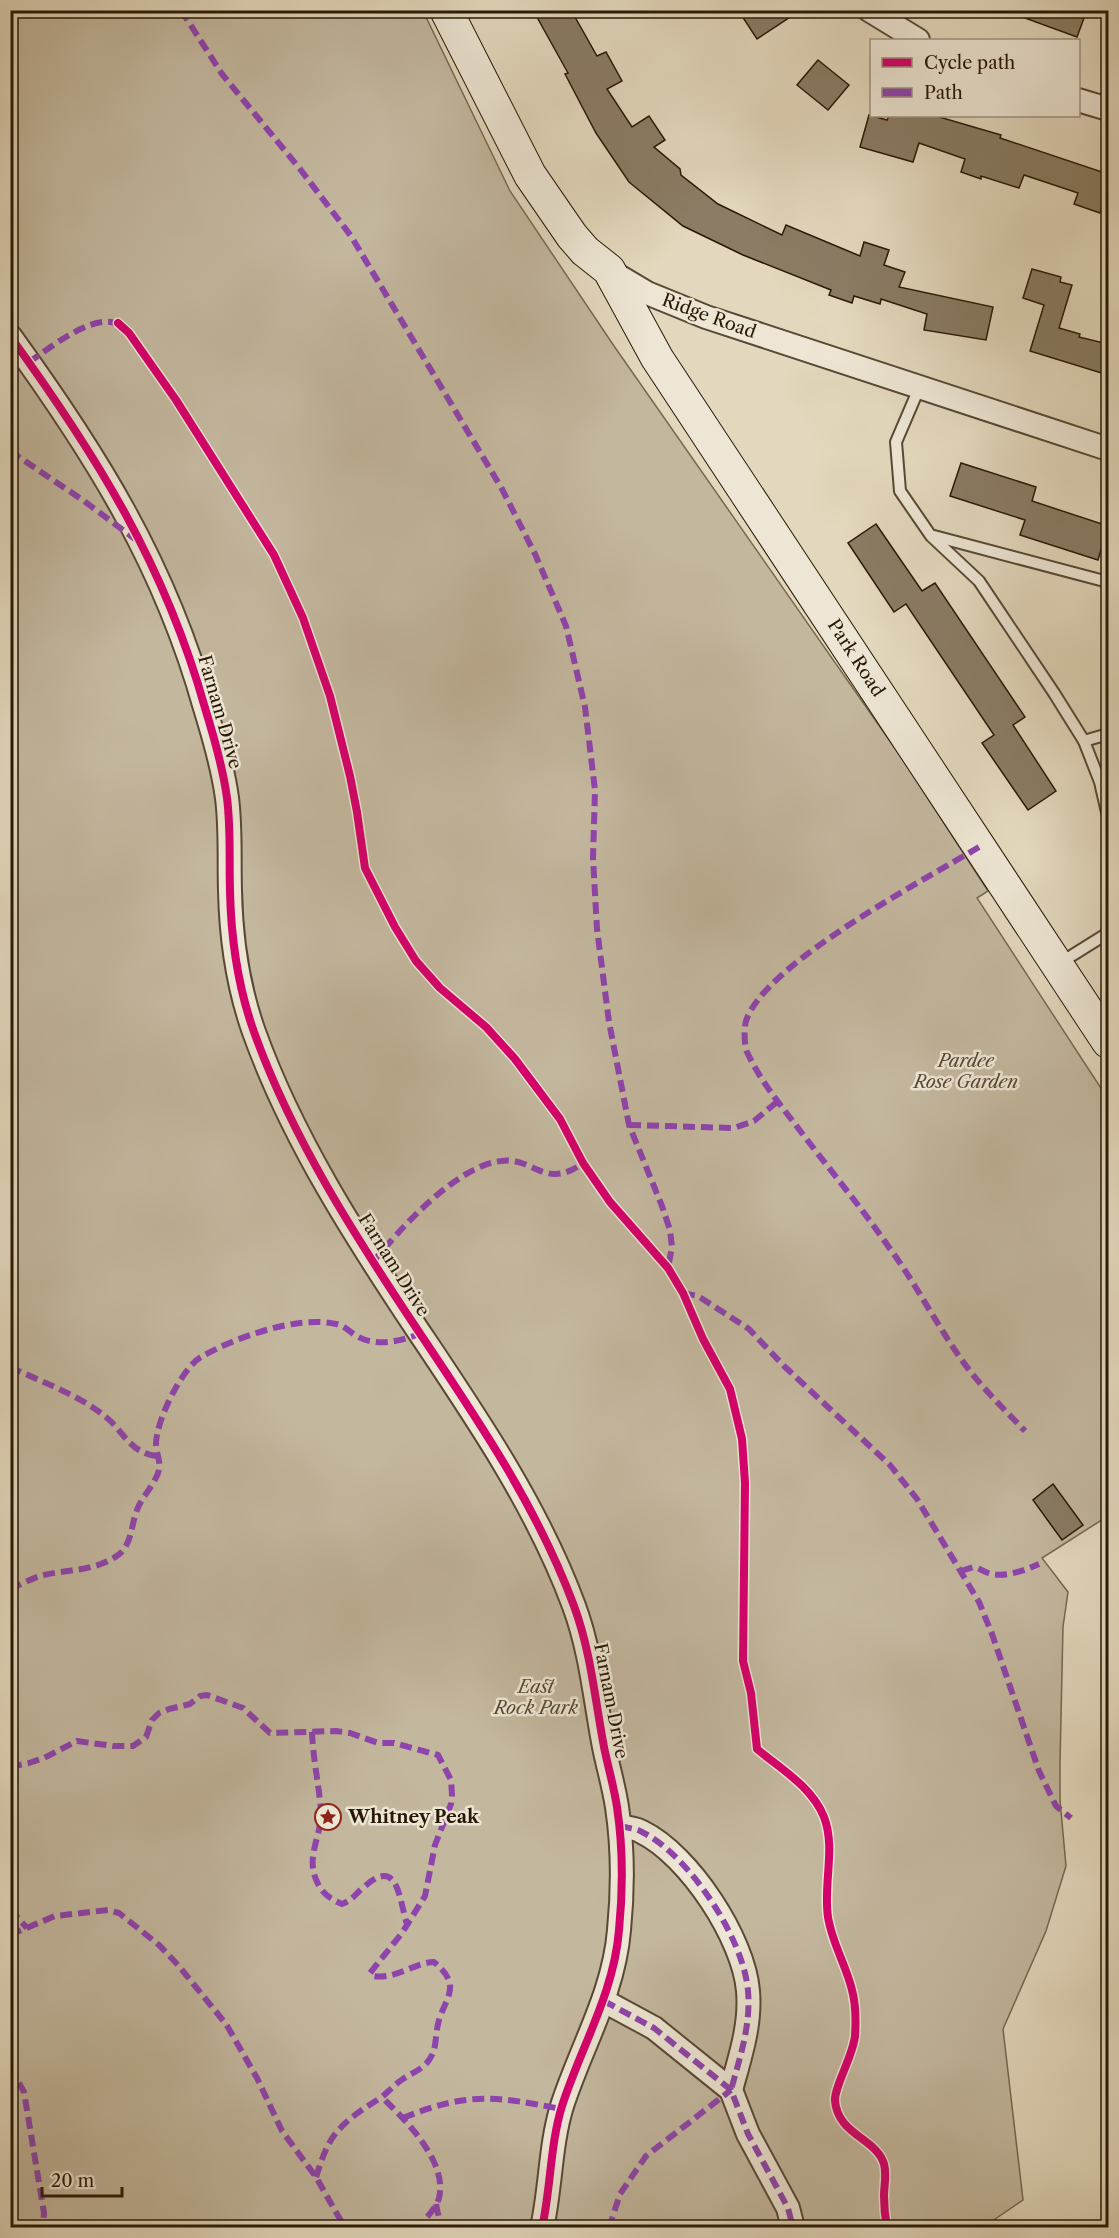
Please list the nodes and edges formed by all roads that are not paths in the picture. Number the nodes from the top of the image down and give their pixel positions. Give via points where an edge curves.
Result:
1 (446, 10) edge
2 (869, 10) edge
3 (916, 39) edge
4 (1080, 101) edge
5 (1108, 109) edge
6 (609, 270) junction
7 (10, 336) edge
8 (920, 386) junction
9 (1108, 448) edge
10 (931, 536) junction
11 (1108, 582) edge
12 (1108, 734) edge
13 (1084, 741) junction
14 (1108, 817) edge
15 (1108, 933) edge
16 (1058, 964) junction
17 (1108, 1042) edge
18 (620, 1826) junction
19 (604, 2001) junction
20 (731, 2090) junction
21 (542, 2228) edge
22 (793, 2228) edge

1 - 6 main road, Ridge Road via 530,175 572,236
2 - 3 street
4 - 5 street
6 - 8 street, Ridge Road via 647,293 706,317
6 - 16 main road, Park Road via 657,358
7 - 18 street, Farnam Drive via 109,482 160,582 199,687 223,775 235,954 242,993 259,1046 321,1174 373,1262 503,1460 564,1581 584,1639
8 - 9 street, Ridge Road
8 - 10 lane via 896,442 900,491
10 - 11 lane
10 - 13 lane via 979,581
12 - 13 lane
13 - 14 lane
15 - 16 lane
16 - 17 main road, Park Road
18 - 19 street, Farnam Drive via 620,1927
18 - 20 street via 641,1831 691,1873 739,1956 745,1973 748,2015
19 - 20 street via 654,2028
19 - 21 street, Farnam Drive via 569,2084 557,2124
20 - 22 street via 748,2134 788,2208

